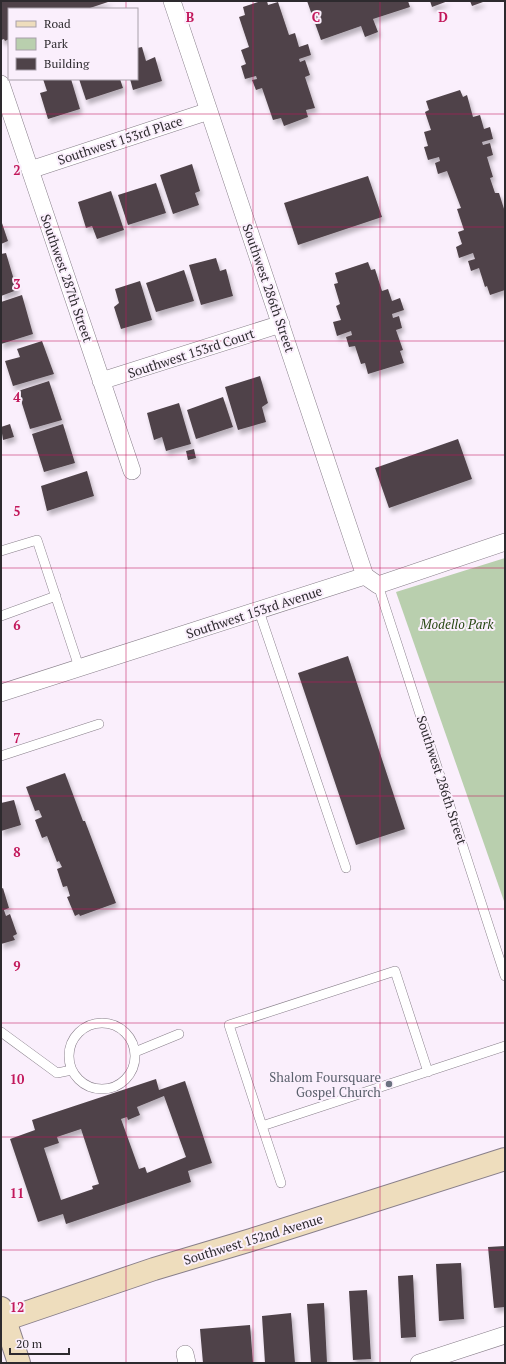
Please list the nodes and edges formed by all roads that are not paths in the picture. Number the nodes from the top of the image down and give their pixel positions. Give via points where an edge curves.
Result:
1 (172, 1) edge
2 (1, 84) edge
3 (209, 111) junction
4 (30, 170) junction
5 (281, 324) junction
6 (102, 381) junction
7 (132, 471) dead end
8 (505, 542) edge
9 (1, 551) edge
10 (371, 581) junction
11 (56, 596) junction
12 (259, 611) junction
13 (1, 616) edge
14 (79, 667) junction
15 (1, 693) edge
16 (99, 724) dead end
17 (1, 756) edge
18 (346, 868) dead end
19 (505, 976) edge
20 (1, 1032) edge
21 (179, 1034) dead end
22 (505, 1046) edge
23 (135, 1052) junction
24 (72, 1070) junction
25 (428, 1072) junction
26 (262, 1126) junction
27 (505, 1159) edge
28 (281, 1183) dead end
29 (2, 1316) edge
30 (505, 1335) edge
31 (19, 1363) edge
32 (419, 1363) edge

1 - 3 street, Southwest 286th Street
2 - 4 street, Southwest 287th Street
3 - 4 street, Southwest 153rd Place
3 - 5 street, Southwest 286th Street
4 - 6 street, Southwest 287th Street
5 - 6 street, Southwest 153rd Court
5 - 10 street, Southwest 286th Street
6 - 7 street, Southwest 287th Street
8 - 10 street, Southwest 153rd Avenue
9 - 11 lane via 37,540
10 - 12 street, Southwest 153rd Avenue
10 - 19 lane, Southwest 286th Street
11 - 13 lane
11 - 14 lane
12 - 14 street, Southwest 153rd Avenue
12 - 18 lane
14 - 15 street, Southwest 153rd Avenue
16 - 17 lane
20 - 24 lane via 57,1072
21 - 23 lane
22 - 25 lane
23 - 24 lane via 132,1071 120,1084 111,1088 93,1088 84,1084
23 - 24 lane via 130,1039 121,1029 112,1024 94,1024 85,1028 72,1042 69,1061
25 - 26 lane
25 - 26 lane via 395,971 230,1025
26 - 28 lane
27 - 29 street, Southwest 152nd Avenue
29 - 31 street
30 - 32 street

